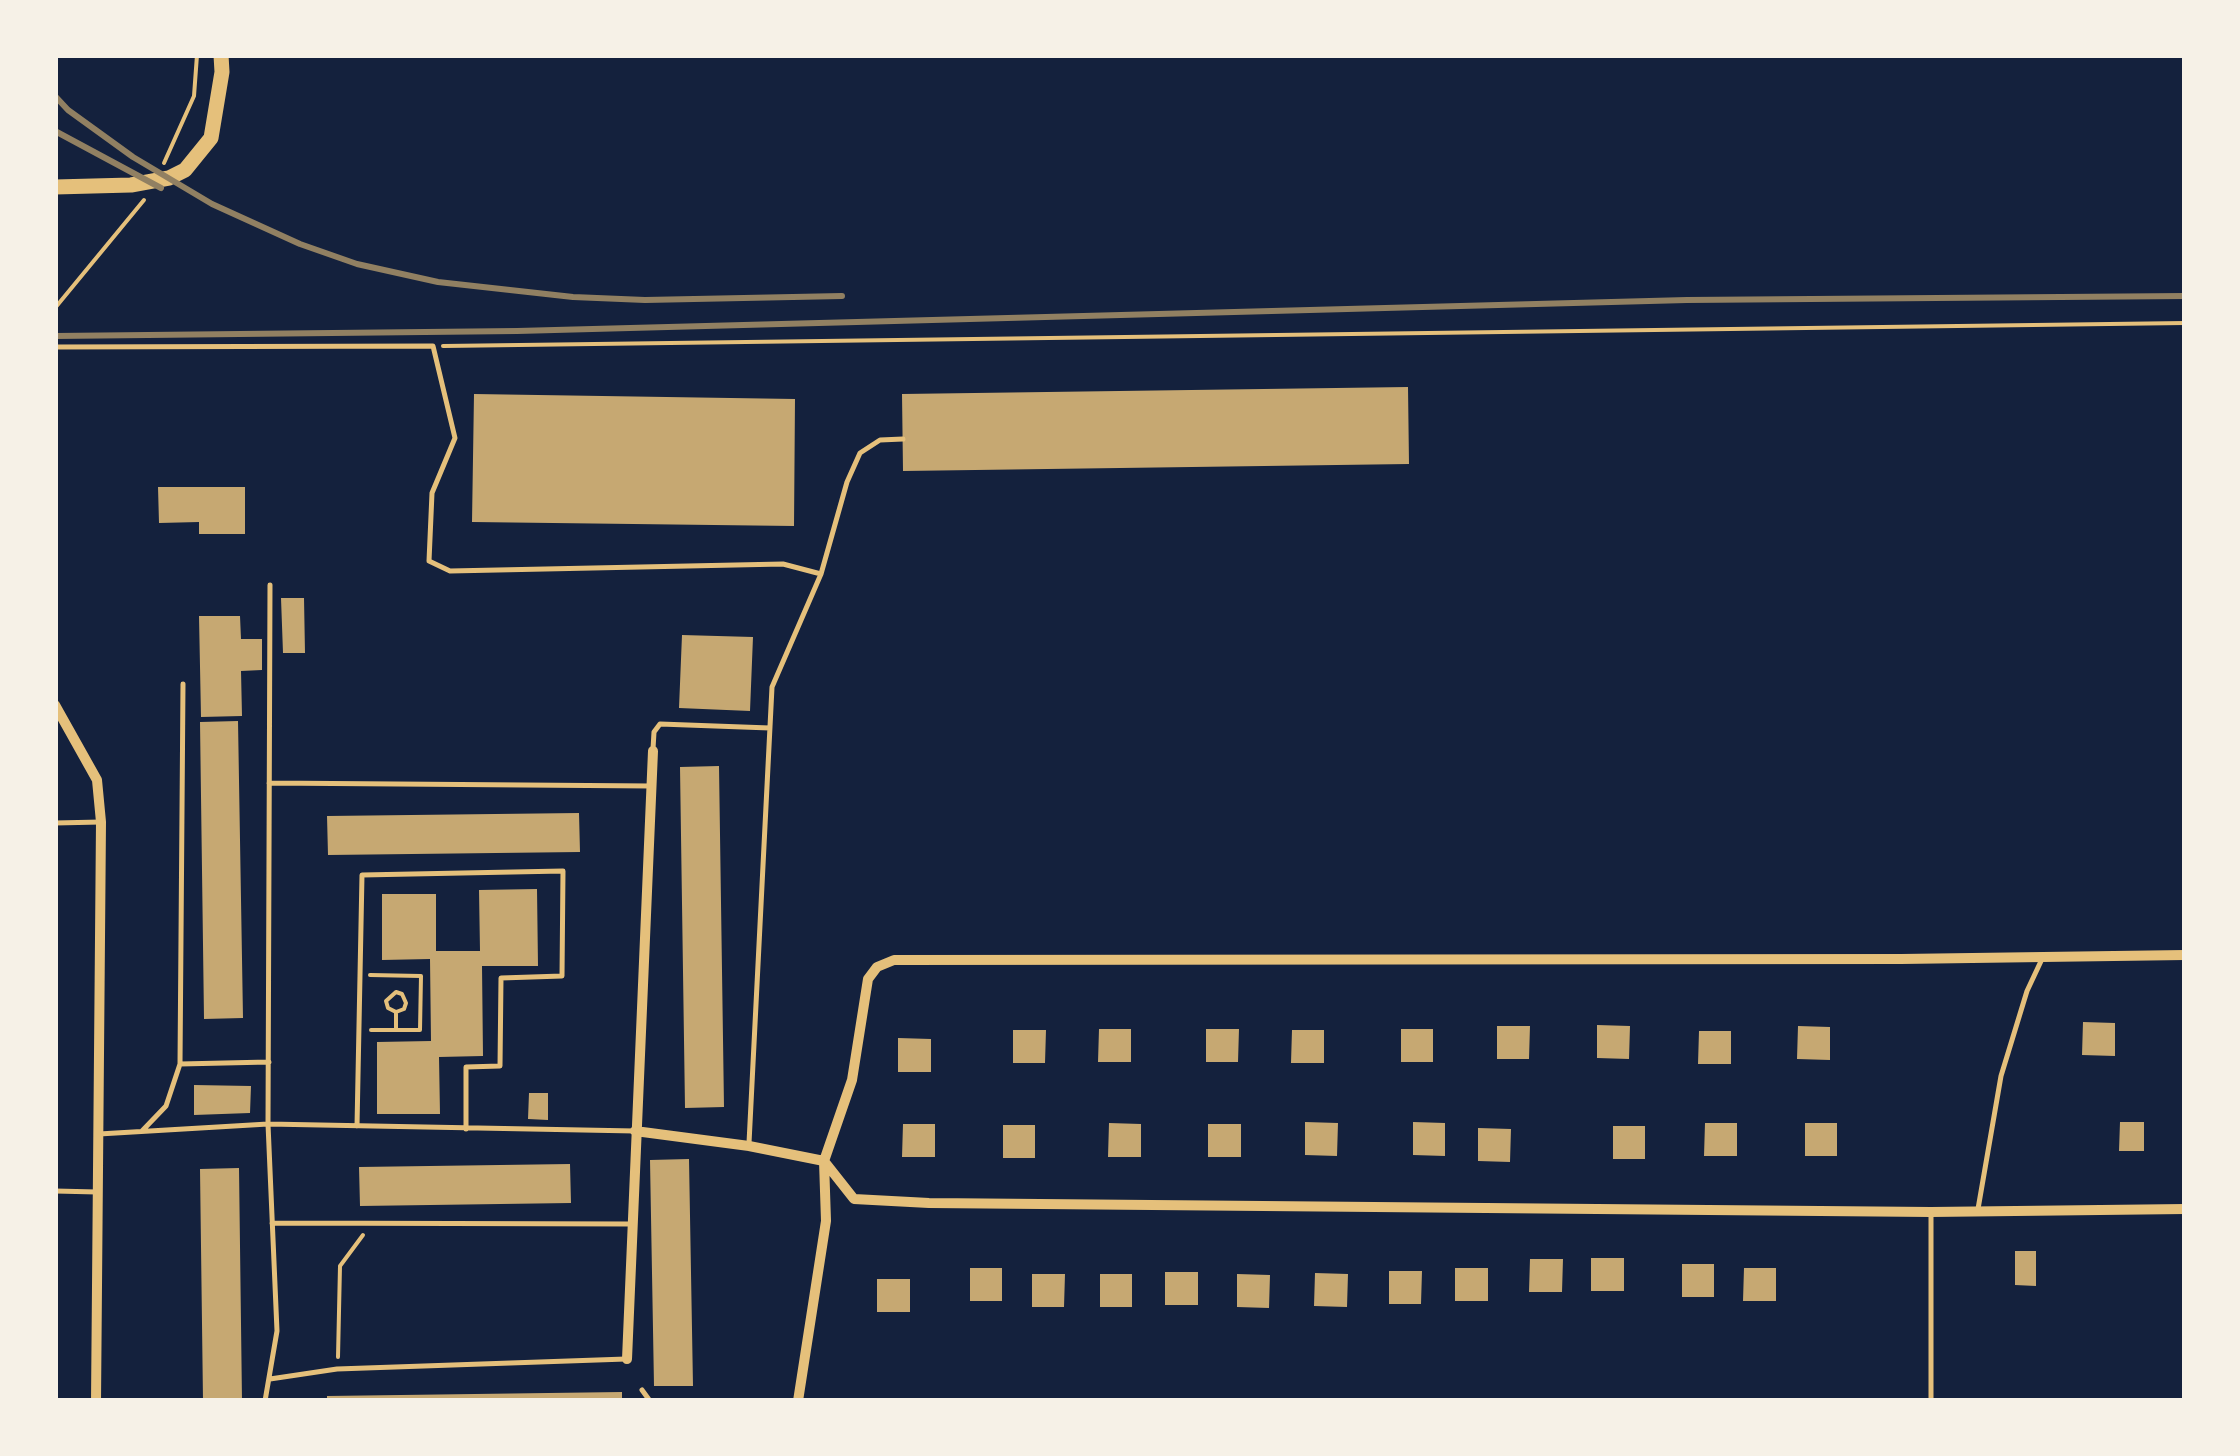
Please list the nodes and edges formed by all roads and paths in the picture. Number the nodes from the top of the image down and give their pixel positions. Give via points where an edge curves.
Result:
1 (197, 55) edge
2 (221, 55) edge
3 (150, 182) junction
4 (55, 186) edge
5 (55, 308) edge
6 (2185, 323) edge
7 (433, 346) junction
8 (55, 347) edge
9 (903, 439) dead end
10 (821, 574) junction
11 (270, 585) dead end
12 (183, 684) dead end
13 (55, 705) edge
14 (770, 728) junction
15 (653, 751) joint
16 (268, 783) junction
17 (653, 786) junction
18 (101, 822) junction
19 (55, 823) edge
20 (2185, 956) edge
21 (2043, 957) junction
22 (360, 975) junction
23 (406, 1003) junction
24 (421, 1003) junction
25 (396, 1012) junction
26 (359, 1030) junction
27 (396, 1030) junction
28 (268, 1062) junction
29 (180, 1064) junction
30 (268, 1124) junction
31 (357, 1126) junction
32 (466, 1128) junction
33 (635, 1131) junction
34 (99, 1134) junction
35 (140, 1134) junction
36 (749, 1146) junction
37 (824, 1161) junction
38 (55, 1191) edge
39 (99, 1192) junction
40 (2185, 1209) edge
41 (1931, 1212) junction
42 (1978, 1212) junction
43 (272, 1222) junction
44 (372, 1223) junction
45 (632, 1224) junction
46 (627, 1360) joint
47 (337, 1369) junction
48 (270, 1379) junction
49 (642, 1390) dead end
50 (96, 1401) edge
51 (266, 1401) edge
52 (650, 1401) edge
53 (798, 1401) edge
54 (1932, 1401) edge

1 - 3 path via 194,96
2 - 3 main road via 211,138 185,170
3 - 4 main road
3 - 5 path via 138,212
6 - 7 path
7 - 8 lane
7 - 10 lane via 454,438 432,493 430,561 450,571 783,564
9 - 10 lane via 880,440 860,453
10 - 14 lane via 772,687
11 - 16 lane
12 - 29 lane
13 - 18 street via 97,780
14 - 15 lane via 660,724
14 - 36 lane
15 - 17 street
16 - 17 lane
16 - 28 lane
17 - 33 street
18 - 19 lane
18 - 34 street
20 - 21 street
21 - 37 street via 894,960 868,979 852,1080
21 - 42 lane via 2002,1076
22 - 24 path via 421,976
22 - 26 lane
22 - 32 lane via 362,875 563,870 562,976 501,978 500,1066 466,1067
23 - 24 path
23 - 25 path
23 - 25 path via 402,994 390,995 386,1004
24 - 27 path via 420,1030
25 - 27 path
26 - 27 path
26 - 31 lane
28 - 29 lane
28 - 30 lane
29 - 35 lane via 166,1106
30 - 31 lane
30 - 35 lane
30 - 43 lane
31 - 32 lane
32 - 33 lane
33 - 36 street
33 - 45 street
34 - 35 lane
34 - 39 street
36 - 37 street
37 - 41 street via 854,1199 929,1203
37 - 53 street via 826,1221
38 - 39 lane
39 - 50 street
40 - 42 street
41 - 42 street
41 - 54 lane
43 - 44 lane
43 - 48 lane via 277,1331
44 - 45 lane
44 - 47 path via 340,1266
45 - 46 street
46 - 47 lane
47 - 48 lane
48 - 51 lane
49 - 52 lane

